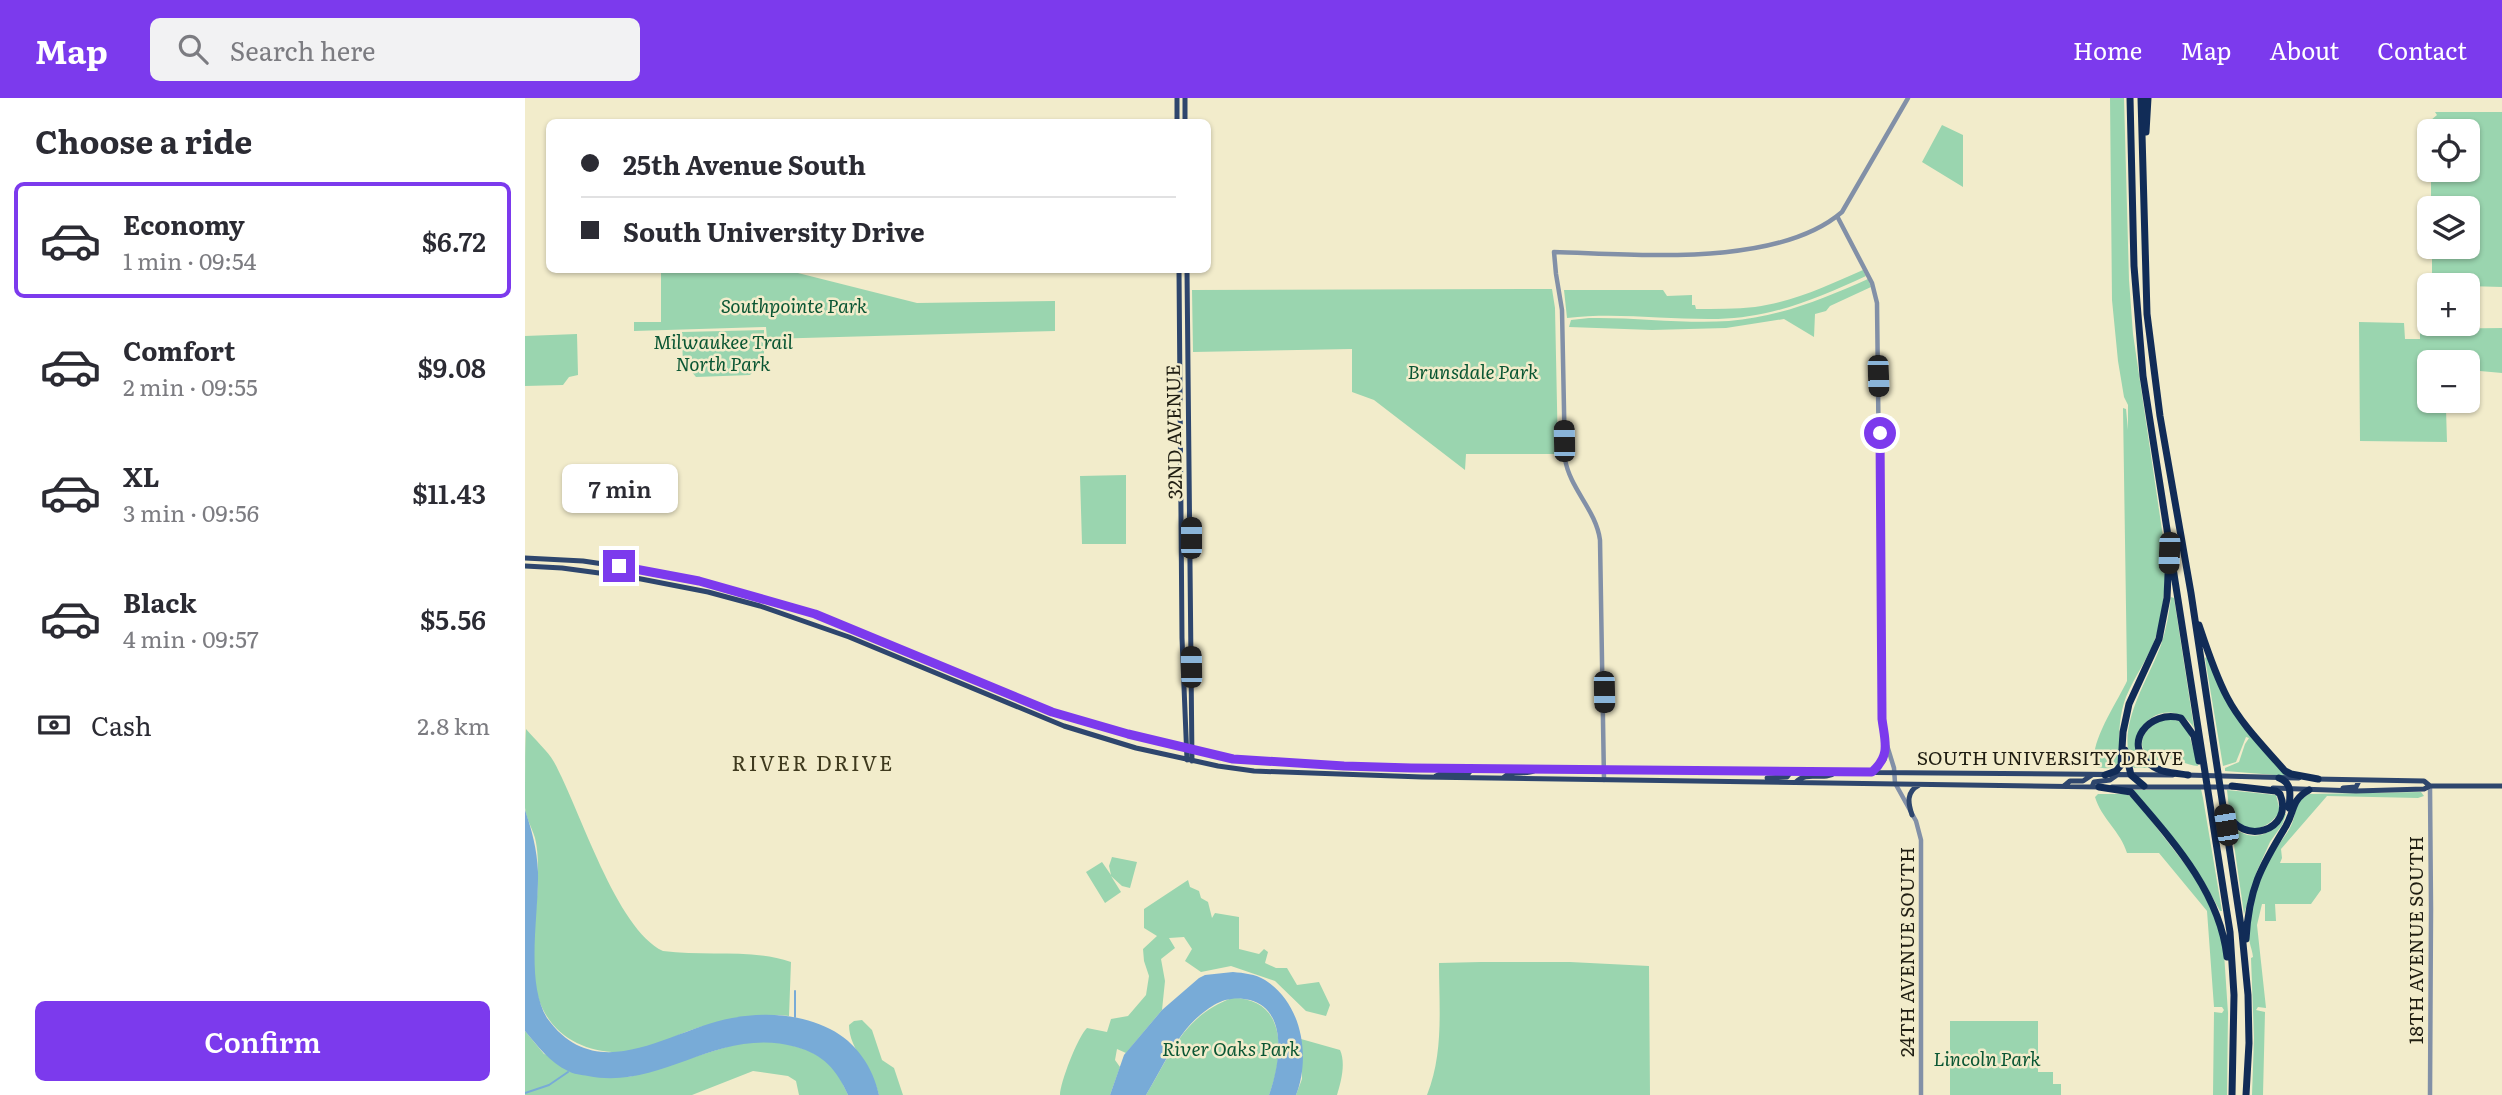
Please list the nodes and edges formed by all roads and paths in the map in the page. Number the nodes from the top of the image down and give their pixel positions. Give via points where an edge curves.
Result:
1 (1177, 98) edge
2 (1185, 98) edge
3 (1908, 98) edge
4 (2128, 98) edge
5 (2141, 98) edge
6 (2148, 98) edge
7 (1177, 119) edge
8 (1185, 119) edge
9 (2142, 178) junction
10 (1837, 216) junction
11 (1179, 273) edge
12 (1187, 273) edge
13 (2169, 538) junction
14 (525, 558) edge
15 (525, 566) edge
16 (2191, 593) junction
17 (2123, 732) junction
18 (1886, 742) junction
19 (1189, 749) junction
20 (1189, 761) junction
21 (2202, 763) junction
22 (1472, 769) junction
23 (1537, 769) junction
24 (1604, 770) junction
25 (1791, 772) junction
26 (1836, 772) junction
27 (1872, 772) junction
28 (1895, 773) junction
29 (2093, 774) junction
30 (2105, 775) junction
31 (2117, 775) junction
32 (2131, 775) junction
33 (2188, 775) junction
34 (1434, 778) junction
35 (1503, 778) junction
36 (2279, 778) junction
37 (2318, 779) junction
38 (1604, 780) junction
39 (1758, 781) junction
40 (2360, 781) junction
41 (1796, 782) junction
42 (1895, 783) junction
43 (1924, 783) junction
44 (2064, 786) junction
45 (2144, 786) junction
46 (2231, 786) junction
47 (2430, 786) junction
48 (2502, 786) edge
49 (2096, 787) junction
50 (2290, 789) junction
51 (2309, 790) junction
52 (2222, 794) junction
53 (1912, 815) junction
54 (2290, 816) junction
55 (2245, 965) junction
56 (2234, 1013) junction
57 (1921, 1095) edge
58 (2232, 1095) edge
59 (2246, 1095) edge
60 (2430, 1095) edge

1 - 7 main road
2 - 8 main road
3 - 10 street
4 - 13 highway via 2136,308
5 - 9 highway
6 - 9 highway
9 - 16 highway via 2151,355
10 - 18 street, 24TH AVENUE SOUTH via 1877,303 1882,719
10 - 24 street via 1811,232 1760,248 1715,253 1554,252 1562,310 1565,459 1569,478 1600,540
11 - 19 main road, 32ND AVENUE via 1182,638
12 - 19 main road, 32ND AVENUE
13 - 17 highway via 2162,625 2129,704
13 - 21 highway
14 - 19 main road, SOUTH UNIVERSITY DRIVE via 633,568 734,590 815,614 1052,712
15 - 20 main road, SOUTH UNIVERSITY DRIVE via 636,578 760,606 849,637 1044,718
16 - 37 highway via 2213,668 2228,699 2285,771
16 - 52 highway
17 - 30 highway via 2121,765
17 - 32 highway
18 - 27 main road via 1884,760
18 - 28 street, 24TH AVENUE SOUTH
19 - 20 main road, 32ND AVENUE
19 - 22 main road, SOUTH UNIVERSITY DRIVE via 1291,764
20 - 34 main road, SOUTH UNIVERSITY DRIVE via 1254,771
21 - 33 highway via 2194,736 2181,718 2151,720 2139,743 2146,761 2164,771
21 - 56 highway via 2230,932
22 - 23 main road, SOUTH UNIVERSITY DRIVE
22 - 34 main road via 1468,774
23 - 24 main road, SOUTH UNIVERSITY DRIVE
23 - 35 main road
24 - 25 main road, SOUTH UNIVERSITY DRIVE
24 - 38 street
25 - 26 main road, SOUTH UNIVERSITY DRIVE
25 - 39 main road via 1787,777
26 - 27 main road, SOUTH UNIVERSITY DRIVE
26 - 41 main road via 1804,776
27 - 28 main road, SOUTH UNIVERSITY DRIVE
28 - 29 main road, SOUTH UNIVERSITY DRIVE
28 - 42 street, 24TH AVENUE SOUTH
29 - 30 main road, SOUTH UNIVERSITY DRIVE
29 - 44 main road
30 - 31 main road, SOUTH UNIVERSITY DRIVE
31 - 32 main road, SOUTH UNIVERSITY DRIVE
31 - 49 main road via 2094,782
32 - 33 main road, SOUTH UNIVERSITY DRIVE
32 - 45 highway
33 - 36 main road, SOUTH UNIVERSITY DRIVE
34 - 35 main road, SOUTH UNIVERSITY DRIVE
35 - 38 main road, SOUTH UNIVERSITY DRIVE
36 - 37 main road, SOUTH UNIVERSITY DRIVE
36 - 50 highway via 2288,782
37 - 40 main road, SOUTH UNIVERSITY DRIVE
38 - 39 main road, SOUTH UNIVERSITY DRIVE
39 - 41 main road, SOUTH UNIVERSITY DRIVE
40 - 47 main road, SOUTH UNIVERSITY DRIVE via 2424,781
40 - 51 main road via 2356,787
41 - 42 main road, SOUTH UNIVERSITY DRIVE
42 - 43 main road, SOUTH UNIVERSITY DRIVE
42 - 53 street, 24TH AVENUE SOUTH
43 - 44 main road, SOUTH UNIVERSITY DRIVE
43 - 53 main road via 1910,793
44 - 49 main road, SOUTH UNIVERSITY DRIVE
45 - 46 main road, SOUTH UNIVERSITY DRIVE
45 - 49 main road, SOUTH UNIVERSITY DRIVE
46 - 50 main road, SOUTH UNIVERSITY DRIVE
46 - 52 highway via 2276,791 2282,799 2282,816 2267,830 2244,830 2234,824
47 - 48 main road, SOUTH UNIVERSITY DRIVE
47 - 51 main road, SOUTH UNIVERSITY DRIVE
47 - 60 street, 18TH AVENUE SOUTH
49 - 56 highway via 2131,792 2207,891 2225,939
50 - 51 main road, SOUTH UNIVERSITY DRIVE
50 - 54 highway
51 - 54 highway via 2300,795
52 - 55 highway
53 - 57 street, 24TH AVENUE SOUTH via 1922,849
54 - 55 highway via 2252,890
55 - 59 highway
56 - 58 highway

